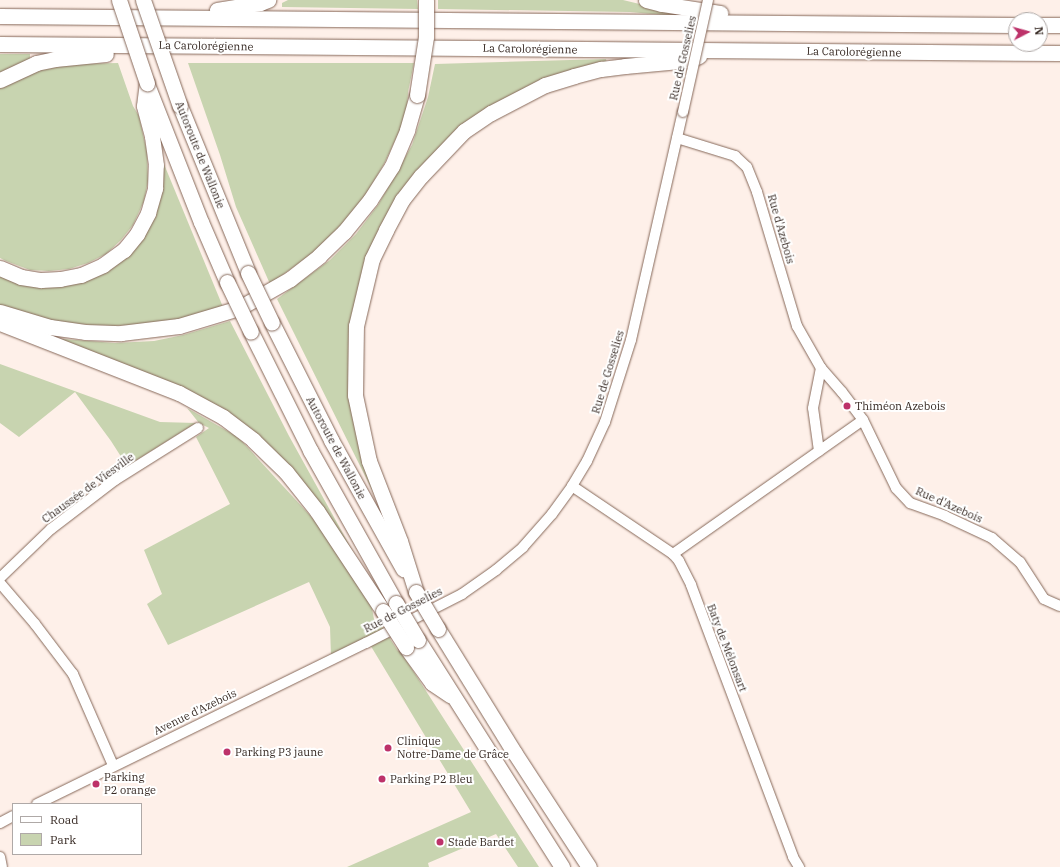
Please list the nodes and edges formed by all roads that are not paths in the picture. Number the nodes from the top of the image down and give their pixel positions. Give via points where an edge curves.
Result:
1 (119, 0) edge
2 (143, 0) edge
3 (268, 0) edge
4 (426, 0) edge
5 (646, 0) edge
6 (708, 0) edge
7 (0, 8) edge
8 (0, 16) edge
9 (36, 16) junction
10 (174, 16) junction
11 (796, 23) junction
12 (1008, 25) edge
13 (1048, 25) edge
14 (1060, 26) edge
15 (0, 44) edge
16 (154, 45) junction
17 (711, 51) junction
18 (1060, 53) edge
19 (0, 80) edge
20 (149, 106) junction
21 (677, 138) junction
22 (0, 268) edge
23 (0, 312) edge
24 (0, 324) edge
25 (821, 368) junction
26 (863, 420) junction
27 (198, 428) dead end
28 (819, 451) junction
29 (572, 486) junction
30 (673, 554) junction
31 (0, 578) edge
32 (0, 583) edge
33 (416, 592) junction
34 (1060, 606) edge
35 (412, 643) junction
36 (364, 644) joint
37 (113, 765) junction
38 (39, 803) edge
39 (12, 817) edge
40 (0, 823) edge
41 (0, 857) edge
42 (2, 867) edge
43 (562, 867) edge
44 (589, 867) edge
45 (799, 867) edge

1 - 20 highway, bridge via 147,83
2 - 33 highway, Autoroute de Wallonie, bridge via 180,106 248,273 331,440
3 - 10 highway
4 - 23 highway, bridge via 426,37 417,95 407,130 392,166 370,200 344,232 290,279 238,308 180,326 121,333 85,332 50,327
5 - 11 highway
6 - 21 street, Rue de Gosselies, bridge
7 - 9 highway
8 - 9 highway
9 - 10 highway
10 - 11 highway
11 - 12 highway
13 - 14 highway
15 - 16 highway, La Carolorégienne
16 - 17 highway, La Carolorégienne
16 - 19 highway via 109,54 36,63
17 - 18 highway, La Carolorégienne
17 - 33 highway via 690,60 601,69 545,85 513,100 464,132 443,151 402,200 372,259 356,326 355,395 369,461 400,541
20 - 22 highway via 156,165 155,188 148,212 137,234 124,250 103,265 81,275 60,279 20,277
20 - 35 highway, Autoroute de Wallonie, bridge via 227,282 314,456 396,603
21 - 25 street, Rue d'Azebois via 735,156 747,167 757,192 796,326
21 - 29 street, Rue de Gosselies via 631,340 605,422 587,462
24 - 35 highway, bridge via 172,390 222,417 253,440 286,472 317,512 383,611
25 - 26 street, Rue d'Azebois
25 - 28 street via 814,408
26 - 28 street
26 - 34 street, Rue d'Azebois via 896,488 910,503 992,538 1020,562 1044,598
27 - 31 street, Chaussée de Viesville via 115,480 51,529
28 - 30 street
29 - 30 street, Baty de Mélonsart
29 - 36 street, Rue de Gosselies via 523,547 496,570 462,594
30 - 45 street, Baty de Mélonsart via 680,561 691,584
32 - 37 street via 35,624 72,674
33 - 44 highway, Autoroute de Wallonie, bridge via 514,752
35 - 43 highway via 432,684 453,697
36 - 37 street, Avenue d'Azebois
37 - 38 street, Avenue d'Azebois
39 - 40 street
41 - 42 street

